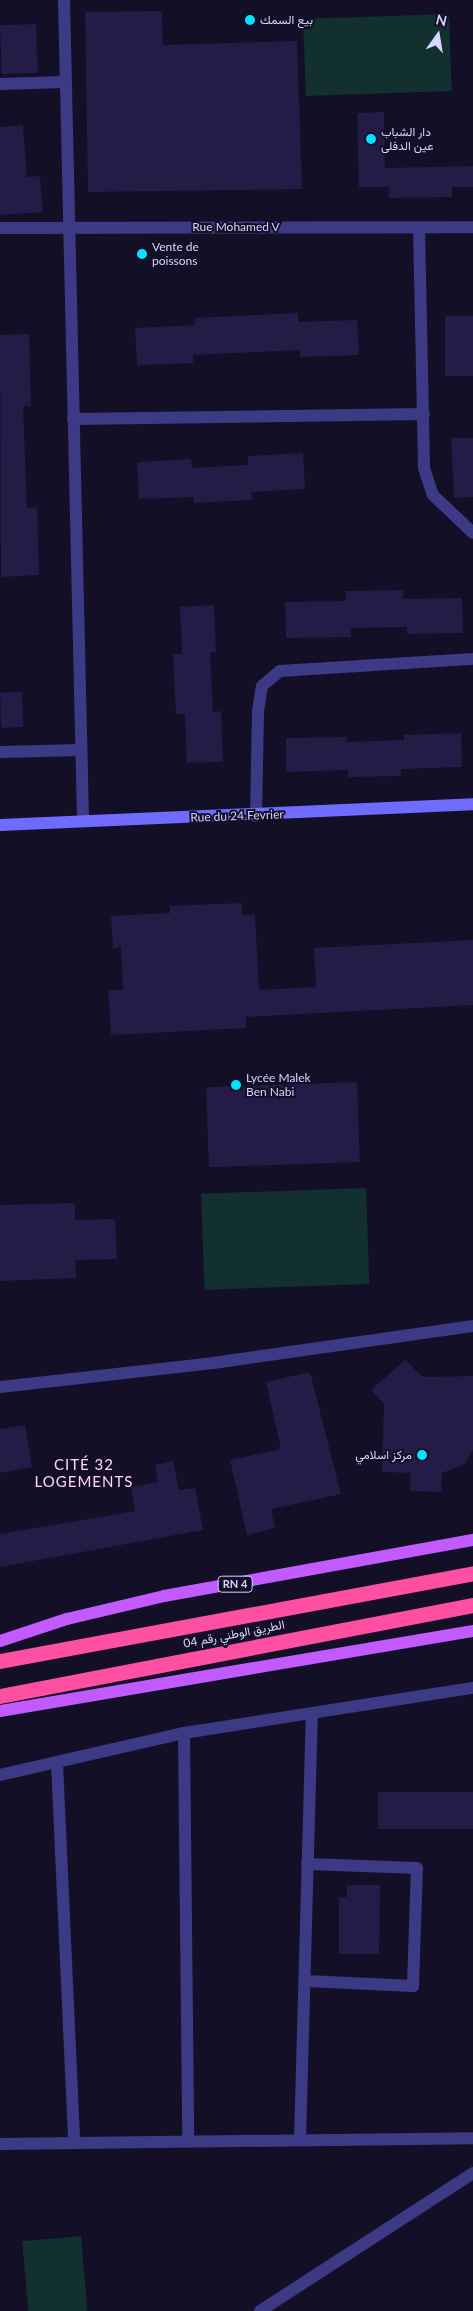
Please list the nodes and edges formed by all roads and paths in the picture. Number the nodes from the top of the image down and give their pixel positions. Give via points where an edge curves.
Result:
1 (64, 0) edge
2 (66, 82) junction
3 (0, 84) edge
4 (68, 226) junction
5 (473, 227) edge
6 (0, 228) edge
7 (419, 228) junction
8 (424, 414) junction
9 (73, 419) junction
10 (473, 533) edge
11 (473, 659) edge
12 (81, 750) junction
13 (0, 752) edge
14 (473, 804) edge
15 (256, 816) junction
16 (83, 822) junction
17 (0, 825) edge
18 (473, 1326) edge
19 (0, 1388) edge
20 (473, 1540) edge
21 (473, 1573) edge
22 (473, 1605) edge
23 (473, 1632) edge
24 (0, 1641) edge
25 (0, 1661) edge
26 (473, 1688) edge
27 (0, 1696) edge
28 (0, 1711) edge
29 (312, 1716) junction
30 (184, 1734) junction
31 (57, 1763) junction
32 (0, 1775) edge
33 (307, 1864) junction
34 (306, 1981) junction
35 (473, 2138) edge
36 (300, 2139) junction
37 (188, 2141) junction
38 (74, 2143) junction
39 (0, 2144) edge
40 (473, 2173) edge
41 (260, 2311) edge

1 - 2 street
2 - 3 street
2 - 4 street
4 - 6 street, Rue Mohamed V
4 - 7 street, Rue Mohamed V
4 - 9 street
5 - 7 street, Rue Mohamed V
7 - 8 street
8 - 9 street
8 - 10 street via 424,468 433,495
9 - 12 street
11 - 15 street via 280,671 262,686 258,711
12 - 13 street
12 - 16 street
14 - 15 street, Rue du 24 Fevrier
15 - 16 street, Rue du 24 Fevrier
16 - 17 street, Rue du 24 Fevrier
18 - 19 street via 213,1363
20 - 24 main road, RN 4 via 164,1596 68,1619
21 - 25 highway, الطريق الوطني رقم 04
22 - 27 highway, الطريق الوطني رقم 04
23 - 28 main road
26 - 29 street
29 - 30 street
29 - 33 street
30 - 31 street
30 - 37 street
31 - 32 street
31 - 38 street
33 - 34 street
33 - 34 street via 417,1868 413,1986
34 - 36 street
35 - 36 street
36 - 37 street
37 - 38 street
38 - 39 street
40 - 41 street

